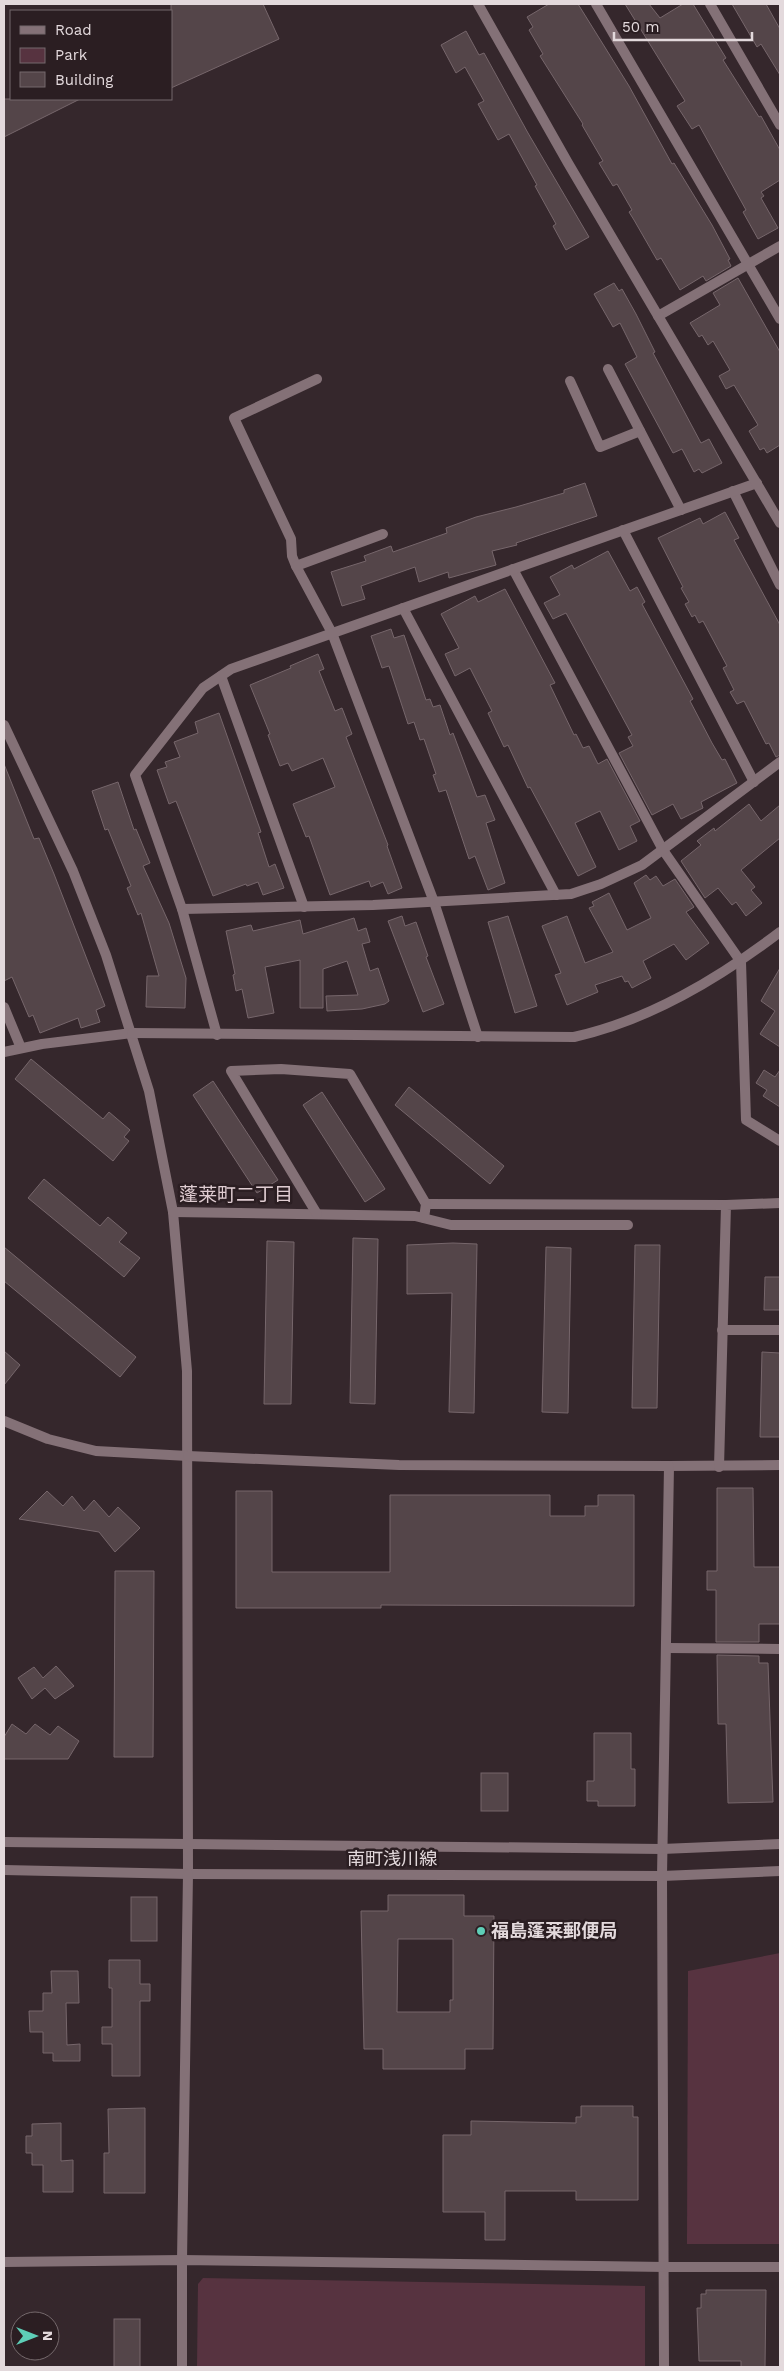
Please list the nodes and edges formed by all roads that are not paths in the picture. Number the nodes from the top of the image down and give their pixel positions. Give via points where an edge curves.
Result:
1 (478, 4) edge
2 (596, 4) edge
3 (710, 4) edge
4 (780, 125) edge
5 (780, 246) edge
6 (748, 264) junction
7 (658, 316) junction
8 (780, 319) edge
9 (608, 369) dead end
10 (317, 379) dead end
11 (570, 381) dead end
12 (640, 431) junction
13 (756, 483) junction
14 (733, 491) junction
15 (681, 510) junction
16 (780, 523) edge
17 (623, 530) junction
18 (383, 534) dead end
19 (296, 566) junction
20 (513, 569) junction
21 (780, 585) edge
22 (403, 608) junction
23 (332, 633) junction
24 (221, 676) junction
25 (4, 725) edge
26 (780, 762) edge
27 (754, 782) junction
28 (663, 850) junction
29 (556, 894) junction
30 (434, 902) junction
31 (304, 907) junction
32 (182, 909) junction
33 (780, 932) edge
34 (741, 962) junction
35 (4, 1008) edge
36 (132, 1033) junction
37 (217, 1035) junction
38 (478, 1037) junction
39 (21, 1048) junction
40 (4, 1052) edge
41 (780, 1141) edge
42 (780, 1203) edge
43 (426, 1204) junction
44 (726, 1205) junction
45 (173, 1212) junction
46 (317, 1214) junction
47 (424, 1218) junction
48 (628, 1225) dead end
49 (722, 1330) junction
50 (780, 1330) edge
51 (4, 1421) edge
52 (188, 1456) junction
53 (780, 1465) edge
54 (669, 1466) junction
55 (718, 1467) junction
56 (667, 1648) junction
57 (780, 1650) edge
58 (4, 1842) edge
59 (188, 1843) junction
60 (780, 1844) edge
61 (662, 1849) junction
62 (4, 1870) edge
63 (780, 1871) edge
64 (188, 1874) junction
65 (662, 1876) junction
66 (182, 2260) junction
67 (4, 2262) edge
68 (665, 2267) junction
69 (780, 2267) edge
70 (182, 2367) edge
71 (664, 2367) edge

1 - 7 street
2 - 6 street
3 - 4 street
5 - 6 street
6 - 7 street
6 - 8 street
7 - 13 street
9 - 12 street
10 - 19 street via 234,418 292,539
11 - 12 street via 600,447
12 - 15 street
13 - 14 street
13 - 16 street
14 - 15 street
14 - 21 street
15 - 17 street
17 - 20 street
17 - 27 street
18 - 19 street
19 - 23 street
20 - 22 street
20 - 28 street
22 - 23 street
22 - 29 street
23 - 24 street via 231,669
23 - 30 street
24 - 31 street
24 - 32 street via 203,688 135,775
25 - 36 street via 73,871
26 - 27 street
27 - 28 street
28 - 29 street via 642,865 601,884 571,894
28 - 34 street
29 - 30 street
30 - 31 street
30 - 38 street
31 - 32 street
32 - 37 street
33 - 34 street
34 - 38 street via 670,1003 603,1031 574,1037
34 - 41 street via 746,1120
35 - 39 street
36 - 37 street
36 - 39 street
36 - 45 street via 149,1091
37 - 38 street
39 - 40 street
42 - 44 street
43 - 44 street
43 - 46 street via 350,1074 281,1069 231,1071
43 - 47 street
44 - 49 street
45 - 46 street
45 - 52 street via 187,1370
46 - 47 street
47 - 48 street via 451,1225
49 - 50 street
49 - 55 street
51 - 52 street via 48,1439 96,1452
52 - 54 street via 399,1465
52 - 59 street
53 - 55 street
54 - 55 street
54 - 56 street
56 - 57 street
56 - 61 street
58 - 59 street, 南町浅川線
59 - 61 street, 南町浅川線
59 - 64 street
60 - 61 street, 南町浅川線
61 - 65 street
62 - 64 street, 南町浅川線
63 - 65 street, 南町浅川線
64 - 65 street, 南町浅川線
64 - 66 street
65 - 68 street
66 - 67 street
66 - 68 street
66 - 70 street
68 - 69 street
68 - 71 street

